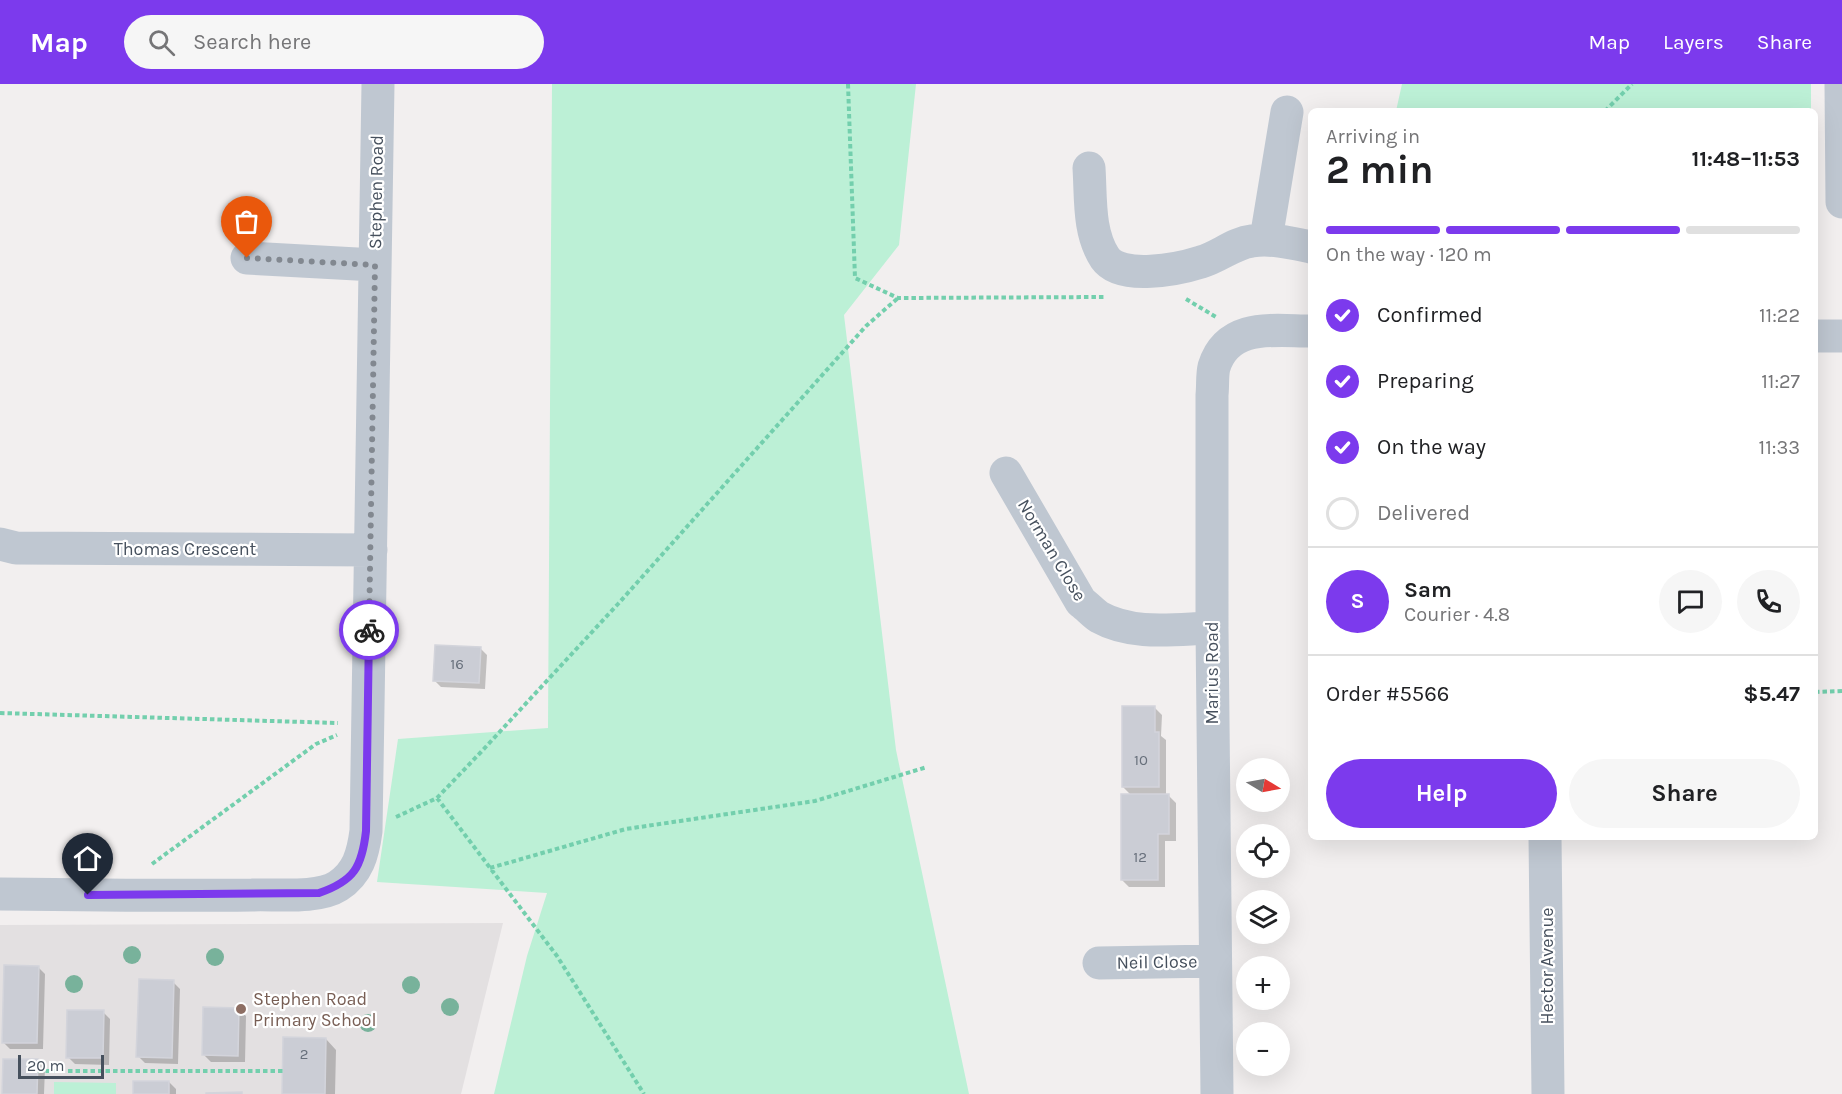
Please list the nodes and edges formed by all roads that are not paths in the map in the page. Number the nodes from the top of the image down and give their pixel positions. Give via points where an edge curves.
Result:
1 (378, 84) edge
2 (1841, 84) edge
3 (1287, 112) dead end
4 (1089, 168) dead end
5 (1842, 202) edge
6 (1266, 239) junction
7 (1308, 246) edge
8 (247, 258) dead end
9 (375, 265) junction
10 (1308, 331) edge
11 (1818, 336) edge
12 (1842, 336) edge
13 (1006, 473) dead end
14 (0, 544) edge
15 (371, 550) junction
16 (1212, 628) junction
17 (1545, 840) edge
18 (0, 894) edge
19 (1215, 960) junction
20 (1099, 963) dead end
21 (1217, 1094) edge
22 (1548, 1094) edge

1 - 9 street, Stephen Road
2 - 5 street
3 - 6 street
4 - 6 street via 1097,243 1106,260 1120,268 1140,272 1170,270 1203,262 1249,241
6 - 7 street
8 - 9 street
9 - 15 street, Stephen Road
10 - 16 street, Marius Road via 1249,332 1233,339 1214,367
11 - 12 street
13 - 16 street, Norman Close via 1081,602 1099,616 1122,627 1143,630
14 - 15 street, Thomas Crescent via 16,548
15 - 18 street, Stephen Road via 366,831 359,864 350,876 337,887 319,893
16 - 19 street, Marius Road
17 - 22 street, Hector Avenue
19 - 20 street, Neil Close
19 - 21 street, Marius Road

